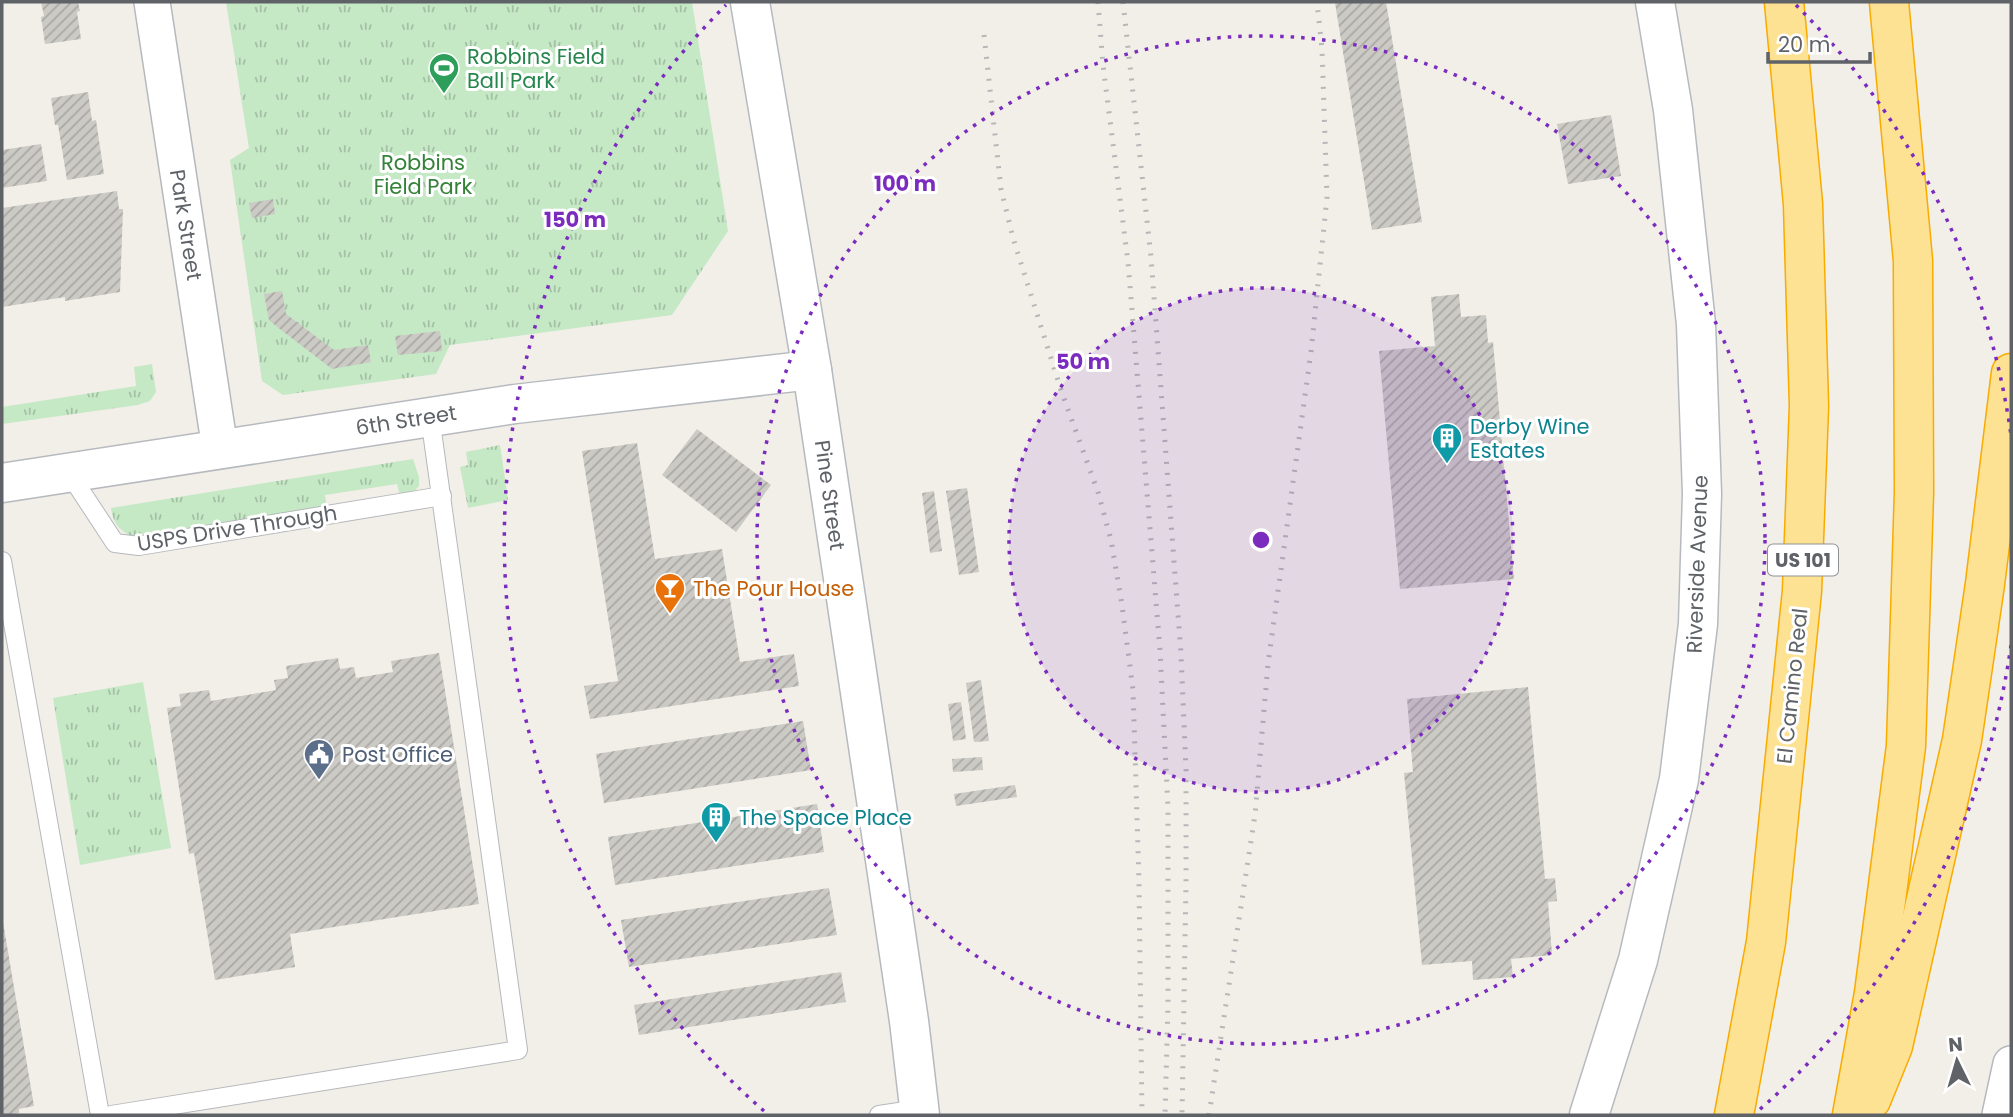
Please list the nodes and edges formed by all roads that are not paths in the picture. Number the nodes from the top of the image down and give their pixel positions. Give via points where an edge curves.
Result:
1 (152, 2) edge
2 (750, 2) edge
3 (1655, 2) edge
4 (1784, 2) edge
5 (1889, 2) edge
6 (812, 370) junction
7 (2011, 373) edge
8 (430, 417) junction
9 (220, 449) junction
10 (69, 472) junction
11 (2, 483) edge
12 (442, 496) junction
13 (2, 561) edge
14 (2011, 1065) edge
15 (919, 1112) edge
16 (100, 1115) edge
17 (111, 1115) edge
18 (879, 1115) edge
19 (1589, 1115) edge
20 (1734, 1115) edge
21 (1852, 1115) edge
22 (1866, 1115) edge
23 (2000, 1115) edge

1 - 9 street, Park Street
2 - 6 street, Pine Street
3 - 19 street, Riverside Avenue via 1696,324 1702,494 1698,624 1679,779 1638,960
4 - 20 highway, El Camino Real / US 101 via 1803,204 1809,392 1802,591 1766,942
5 - 21 highway via 1913,261 1914,492 1906,732 1875,979
6 - 8 street, 6th Street
6 - 15 street, Pine Street
7 - 22 highway via 1962,740 1893,1046
8 - 9 street, 6th Street
8 - 12 lane
9 - 10 street, 6th Street
10 - 11 street, 6th Street
10 - 12 lane, USPS Drive Through via 115,543 139,546
12 - 17 lane via 518,1050
13 - 16 lane
14 - 23 street
15 - 18 lane

